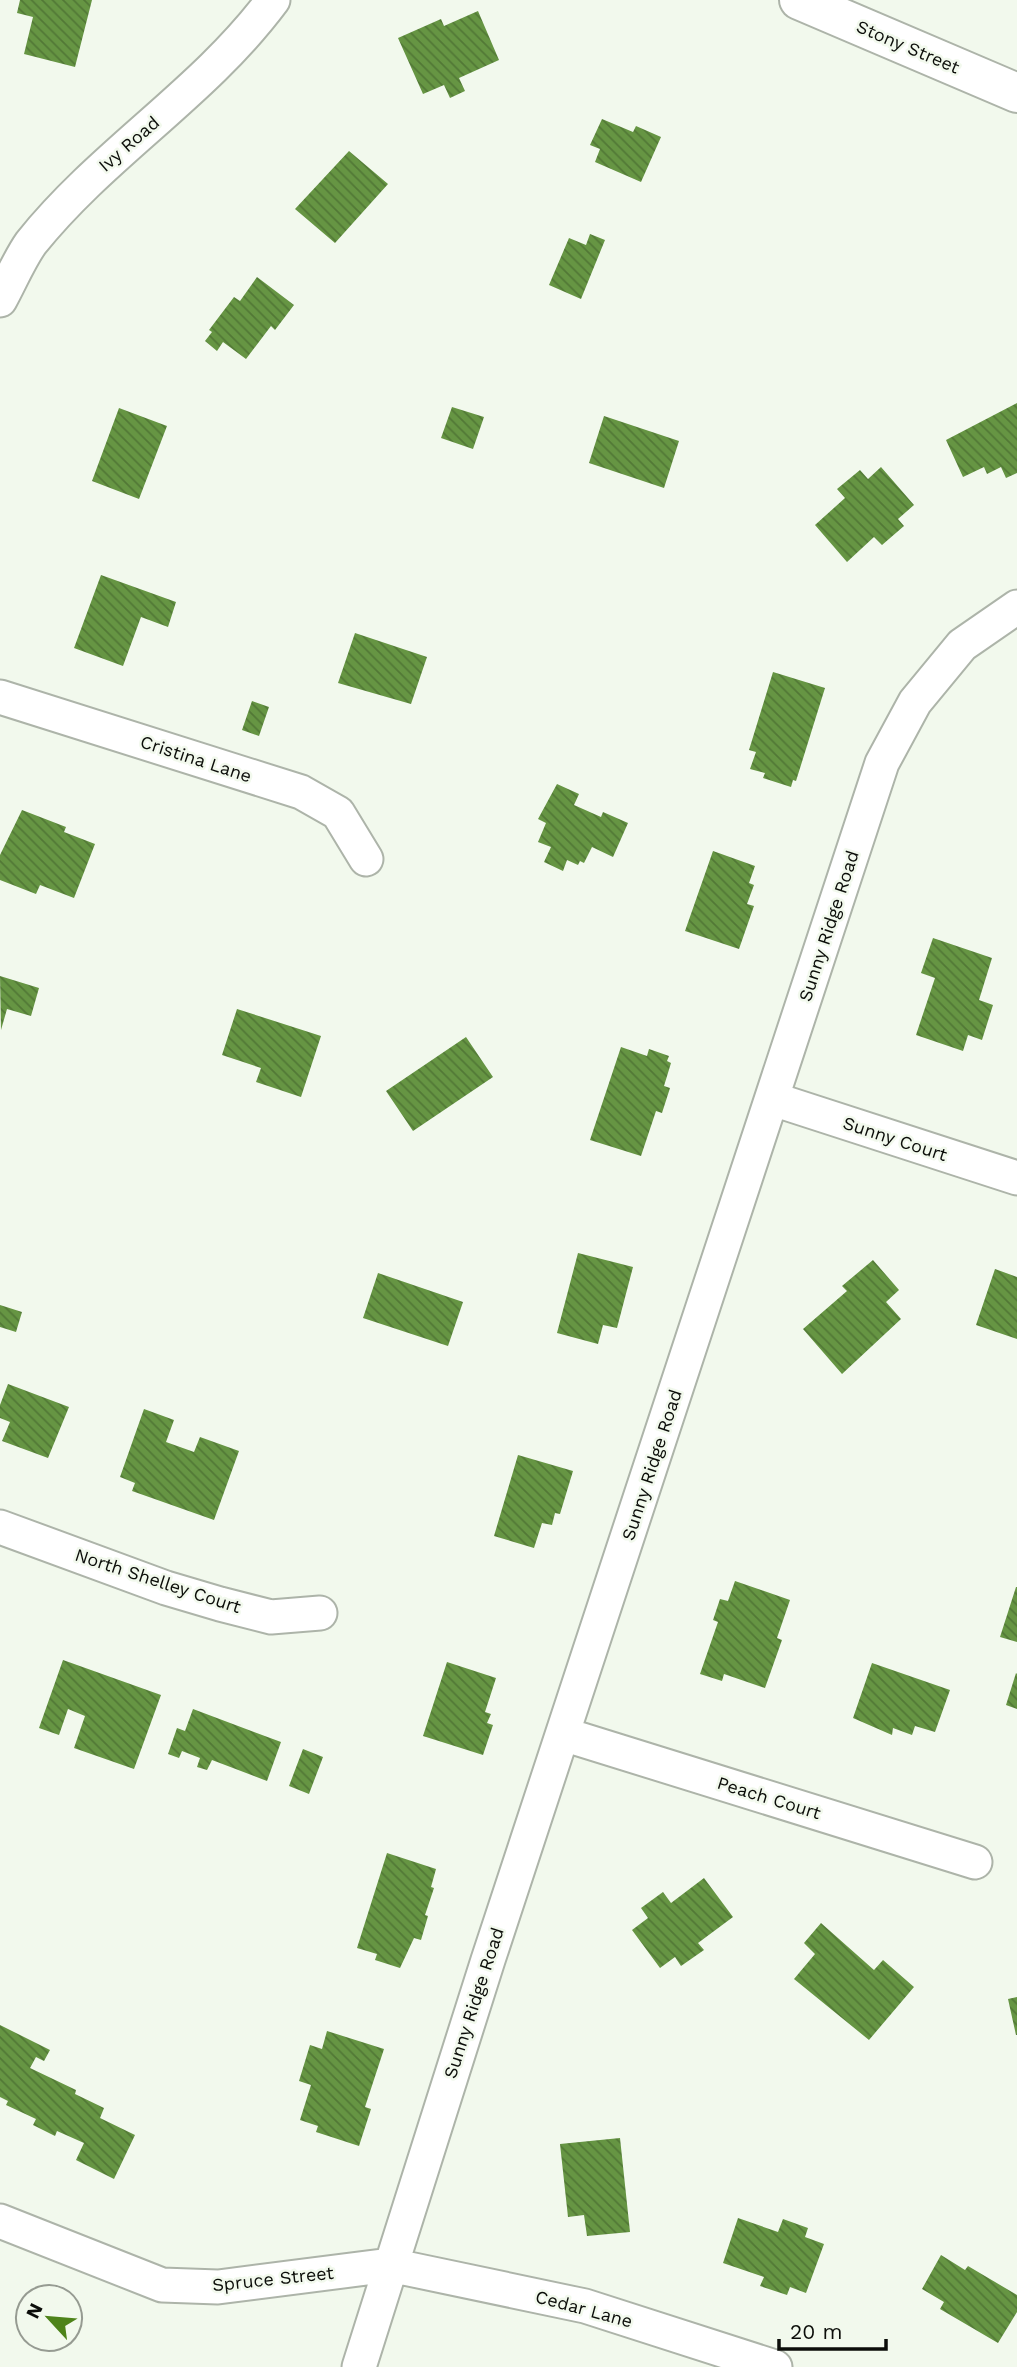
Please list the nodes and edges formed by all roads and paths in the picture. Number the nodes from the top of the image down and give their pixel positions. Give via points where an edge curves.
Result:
1 (274, 0) edge
2 (799, 0) edge
3 (1017, 93) edge
4 (0, 300) edge
5 (1017, 607) edge
6 (0, 697) edge
7 (366, 859) dead end
8 (773, 1099) junction
9 (1017, 1178) edge
10 (0, 1527) edge
11 (320, 1613) dead end
12 (563, 1734) junction
13 (975, 1861) dead end
14 (0, 2221) edge
15 (390, 2265) junction
16 (359, 2367) edge
17 (775, 2367) edge

1 - 4 street, Ivy Road via 207,76 93,175 30,245
2 - 3 street, Stony Street
5 - 8 street, Sunny Ridge Road via 962,645 915,702 882,763
6 - 7 street, Cristina Lane via 301,792 338,813
8 - 9 street, Sunny Court
8 - 12 street, Sunny Ridge Road
10 - 11 street, North Shelley Court via 220,1604 271,1617
12 - 13 street, Peach Court
12 - 15 street, Sunny Ridge Road
14 - 15 street, Spruce Street via 162,2285 218,2287
15 - 16 street, Sunny Ridge Road
15 - 17 street, Cedar Lane via 585,2306

